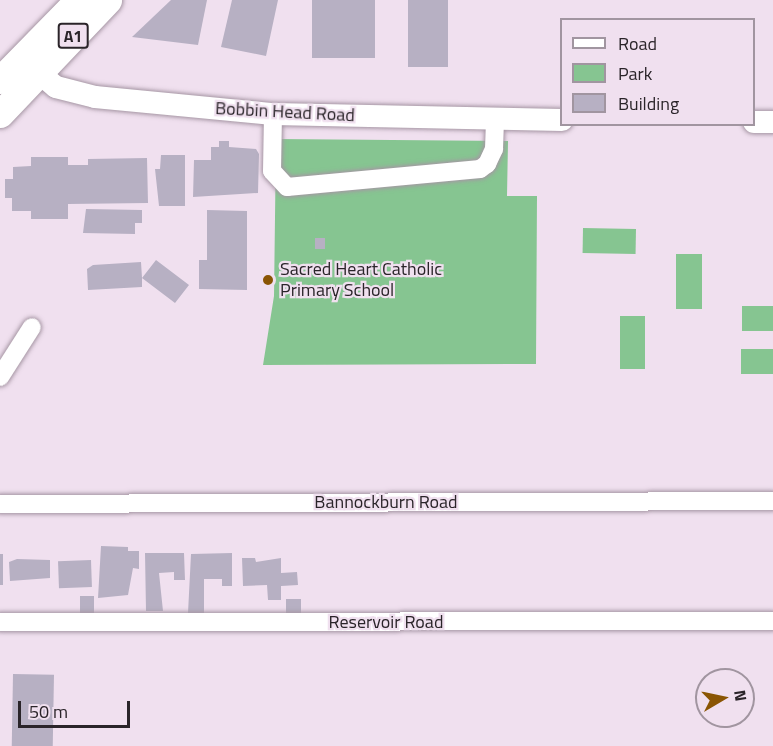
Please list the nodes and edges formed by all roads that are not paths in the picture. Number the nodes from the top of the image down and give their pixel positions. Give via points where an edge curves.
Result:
1 (78, 0) edge
2 (108, 0) edge
3 (30, 65) junction
4 (0, 80) edge
5 (0, 114) edge
6 (273, 114) junction
7 (495, 119) junction
8 (560, 120) edge
9 (755, 122) edge
10 (773, 122) edge
11 (32, 327) dead end
12 (0, 377) edge
13 (773, 501) edge
14 (0, 504) edge
15 (773, 621) edge
16 (0, 622) edge

1 - 3 highway, A1
2 - 3 highway, A1
3 - 4 highway, A1
3 - 5 highway, A1
3 - 6 main road, Bobbin Head Road via 76,95
6 - 7 main road, Bobbin Head Road
6 - 7 street via 272,171 287,187 480,169 494,149
7 - 8 main road, Bobbin Head Road
9 - 10 main road
11 - 12 street
13 - 14 street, Bannockburn Road
15 - 16 street, Reservoir Road

